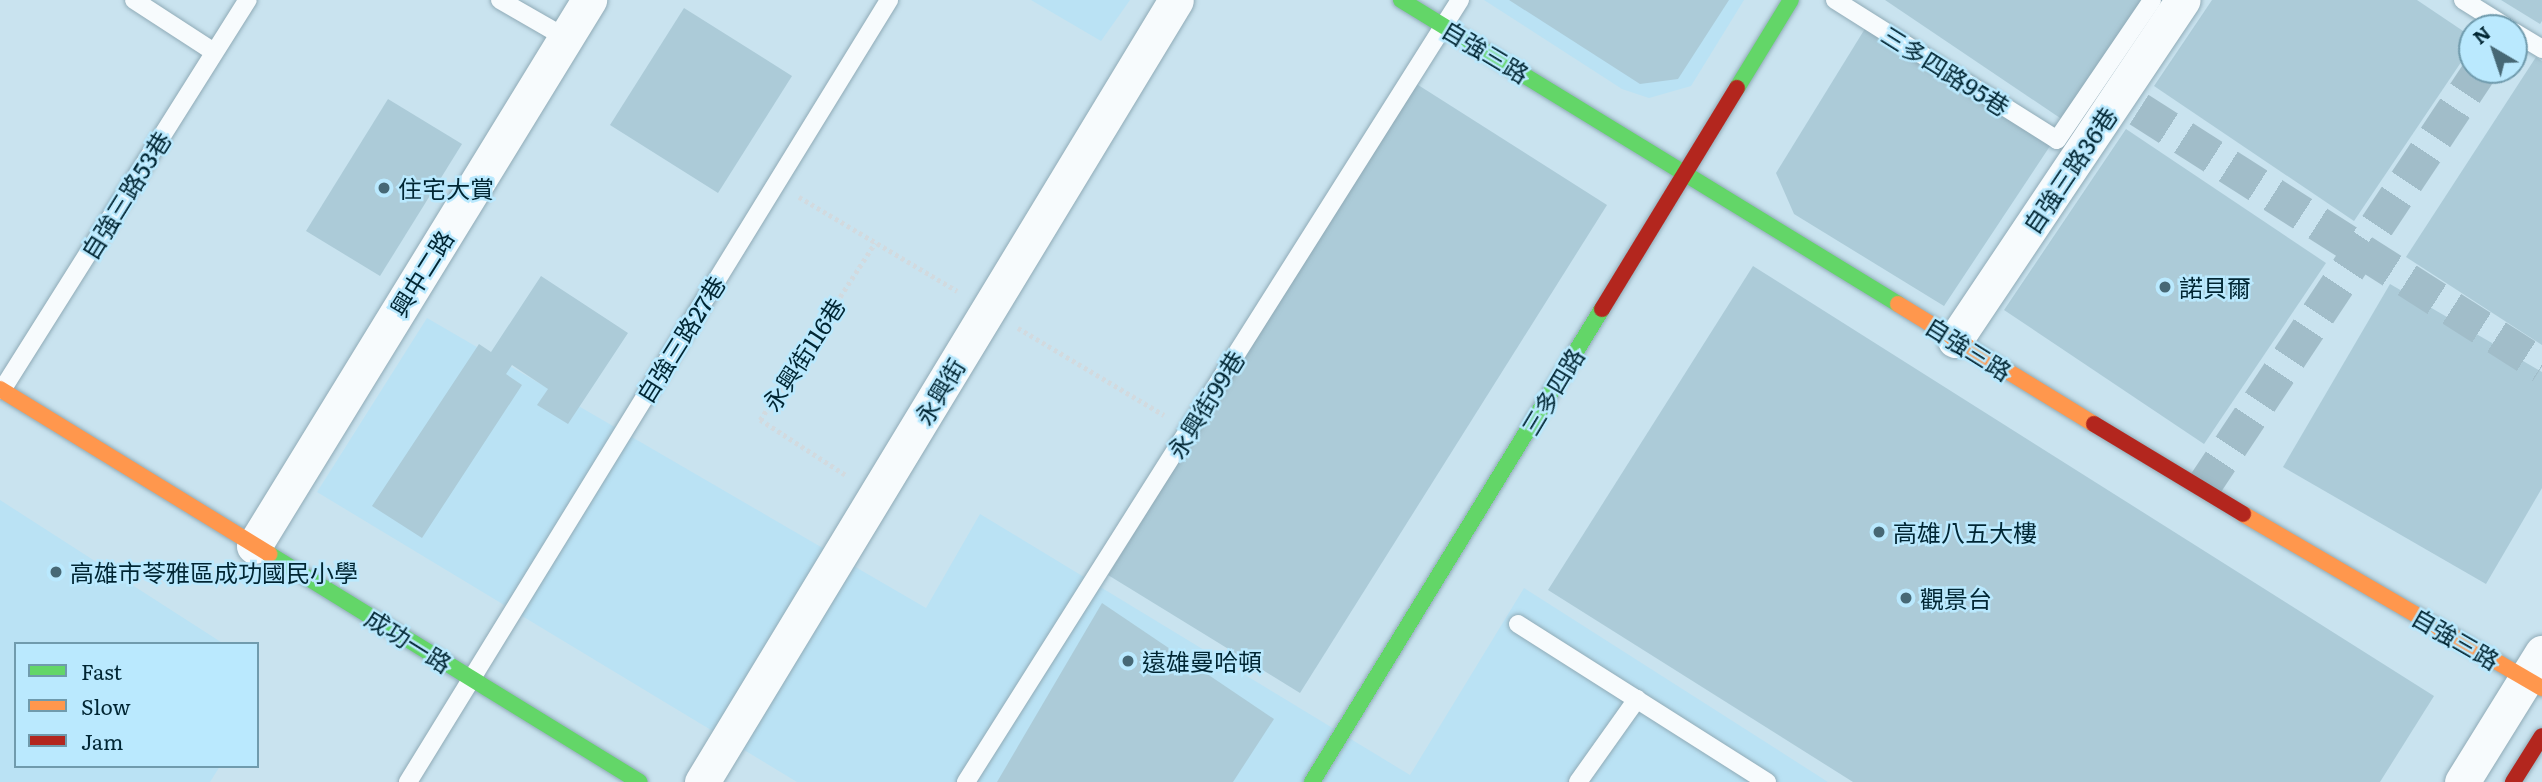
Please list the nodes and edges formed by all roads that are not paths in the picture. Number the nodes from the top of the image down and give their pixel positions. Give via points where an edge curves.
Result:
1 (134, 0) edge
2 (248, 0) edge
3 (500, 0) edge
4 (589, 0) edge
5 (889, 0) edge
6 (1175, 0) edge
7 (1401, 0) edge
8 (1461, 0) edge
9 (1791, 0) edge
10 (1835, 0) edge
11 (2151, 0) edge
12 (2183, 0) edge
13 (2463, 0) edge
14 (2486, 14) edge
15 (1444, 26) junction
16 (566, 38) junction
17 (214, 52) junction
18 (2118, 95) junction
19 (1684, 171) junction
20 (1955, 340) junction
21 (1, 390) edge
22 (254, 545) junction
23 (1518, 624) dead end
24 (2537, 673) edge
25 (471, 679) junction
26 (1637, 699) junction
27 (2542, 736) edge
28 (408, 782) edge
29 (639, 782) edge
30 (702, 782) edge
31 (966, 782) edge
32 (1312, 782) edge
33 (1578, 782) edge
34 (1767, 782) edge
35 (2462, 782) edge
36 (2513, 782) edge

1 - 17 lane
2 - 17 lane, 自強三路53巷
3 - 16 lane
4 - 16 street, 興中二路
5 - 25 lane, 自強三路27巷
6 - 30 street, 永興街
7 - 15 street, 自強三路
8 - 15 lane, 永興街99巷
9 - 19 street, 三多四路
10 - 18 lane, 三多四路95巷 via 2057,140
11 - 18 lane
12 - 18 street, 自強三路36巷
13 - 14 lane
15 - 19 street, 自強三路
15 - 31 lane, 永興街99巷
16 - 22 street, 興中二路
17 - 21 lane, 自強三路53巷
18 - 20 street, 自強三路36巷
19 - 20 street, 自強三路
19 - 32 street, 三多四路
20 - 24 street, 自強三路
21 - 22 street, 成功一路
22 - 25 street, 成功一路
23 - 26 lane
24 - 35 street
25 - 28 lane, 自強三路27巷
25 - 29 street, 成功一路
26 - 33 lane
26 - 34 lane
27 - 36 street

